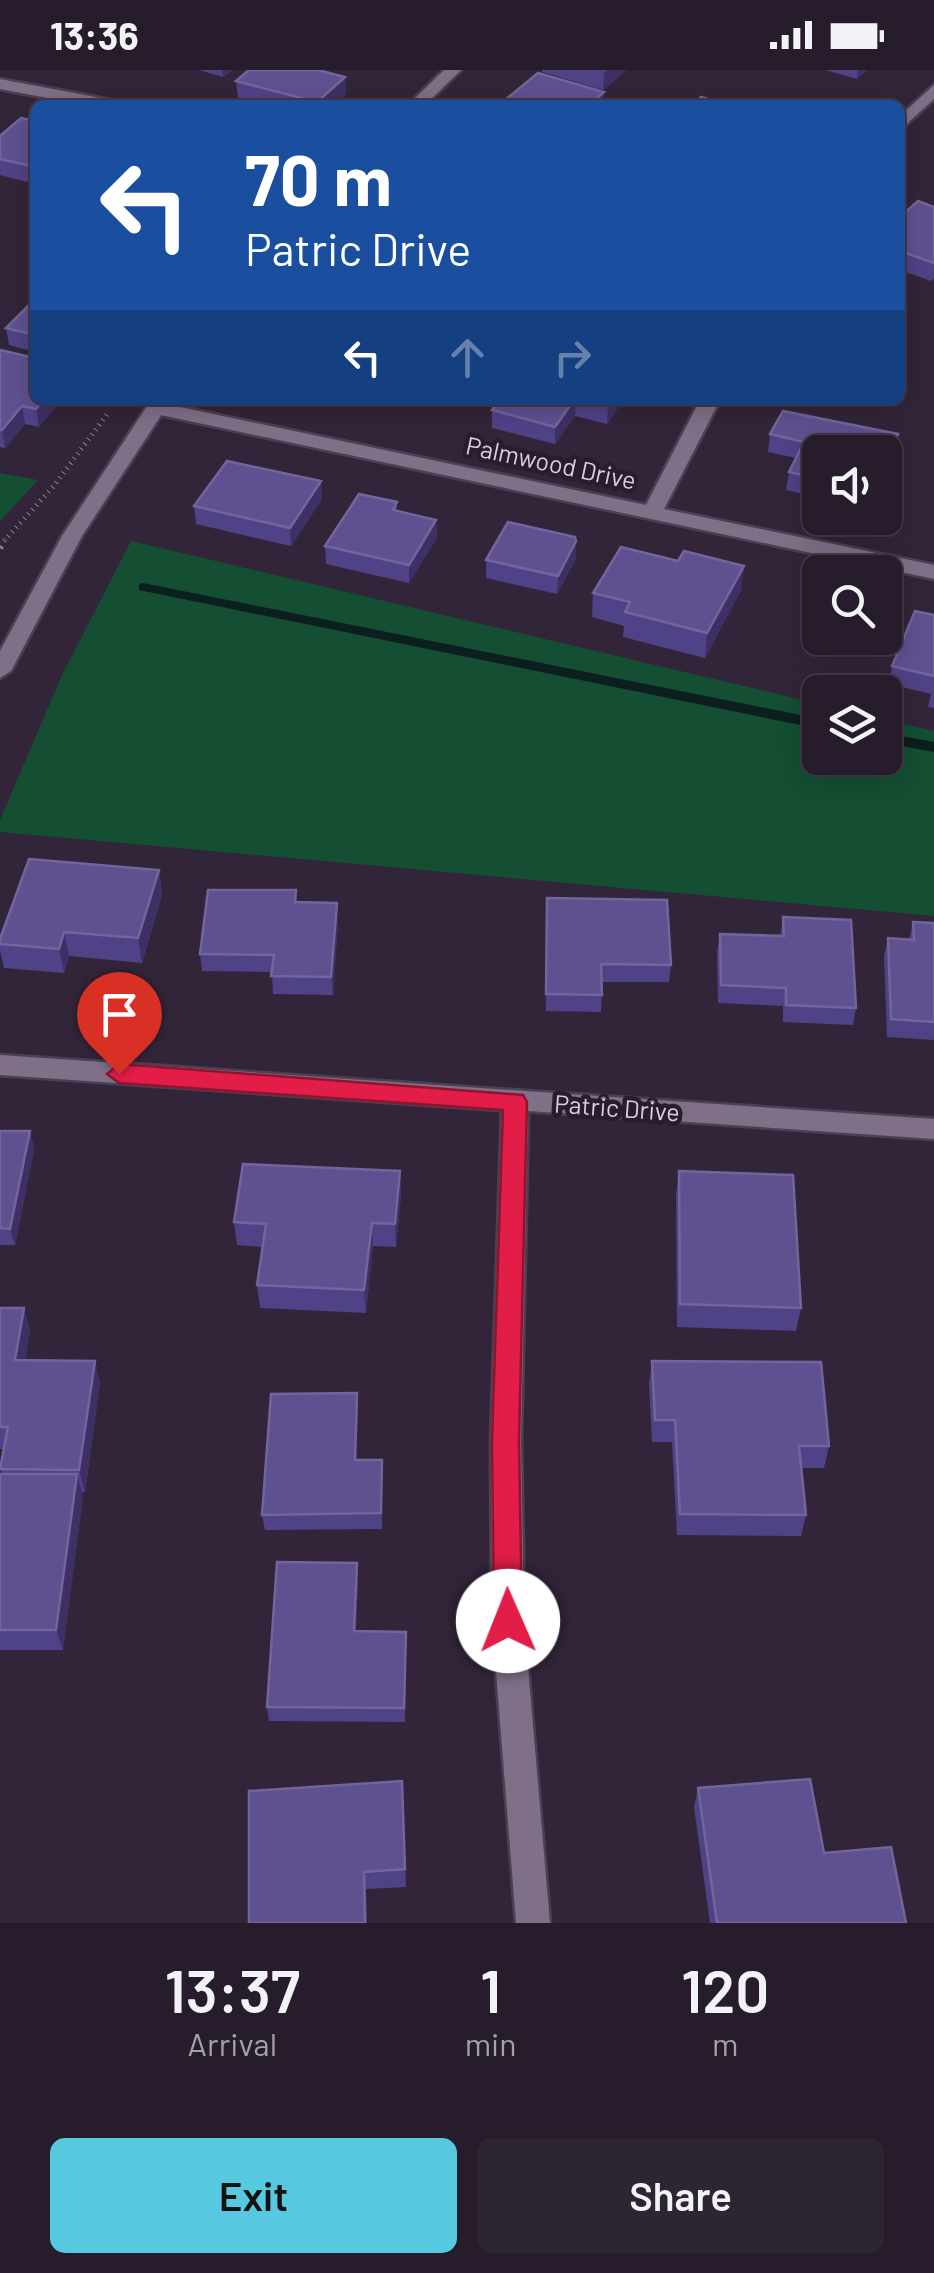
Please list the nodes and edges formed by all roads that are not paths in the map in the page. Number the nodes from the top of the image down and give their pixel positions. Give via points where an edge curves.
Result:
1 (453, 70) edge
2 (0, 84) edge
3 (934, 90) edge
4 (85, 100) edge
5 (421, 100) edge
6 (905, 120) edge
7 (158, 405) edge
8 (164, 405) edge
9 (707, 405) edge
10 (652, 513) junction
11 (934, 572) edge
12 (0, 671) edge
13 (0, 1065) edge
14 (515, 1102) junction
15 (934, 1129) edge
16 (533, 1923) edge

1 - 5 street
2 - 4 street
3 - 6 street
7 - 12 street via 72,536
8 - 10 street, Palmwood Drive
9 - 10 street
10 - 11 street, Palmwood Drive
13 - 14 street, Patric Drive
14 - 15 street, Patric Drive
14 - 16 street via 508,1621

